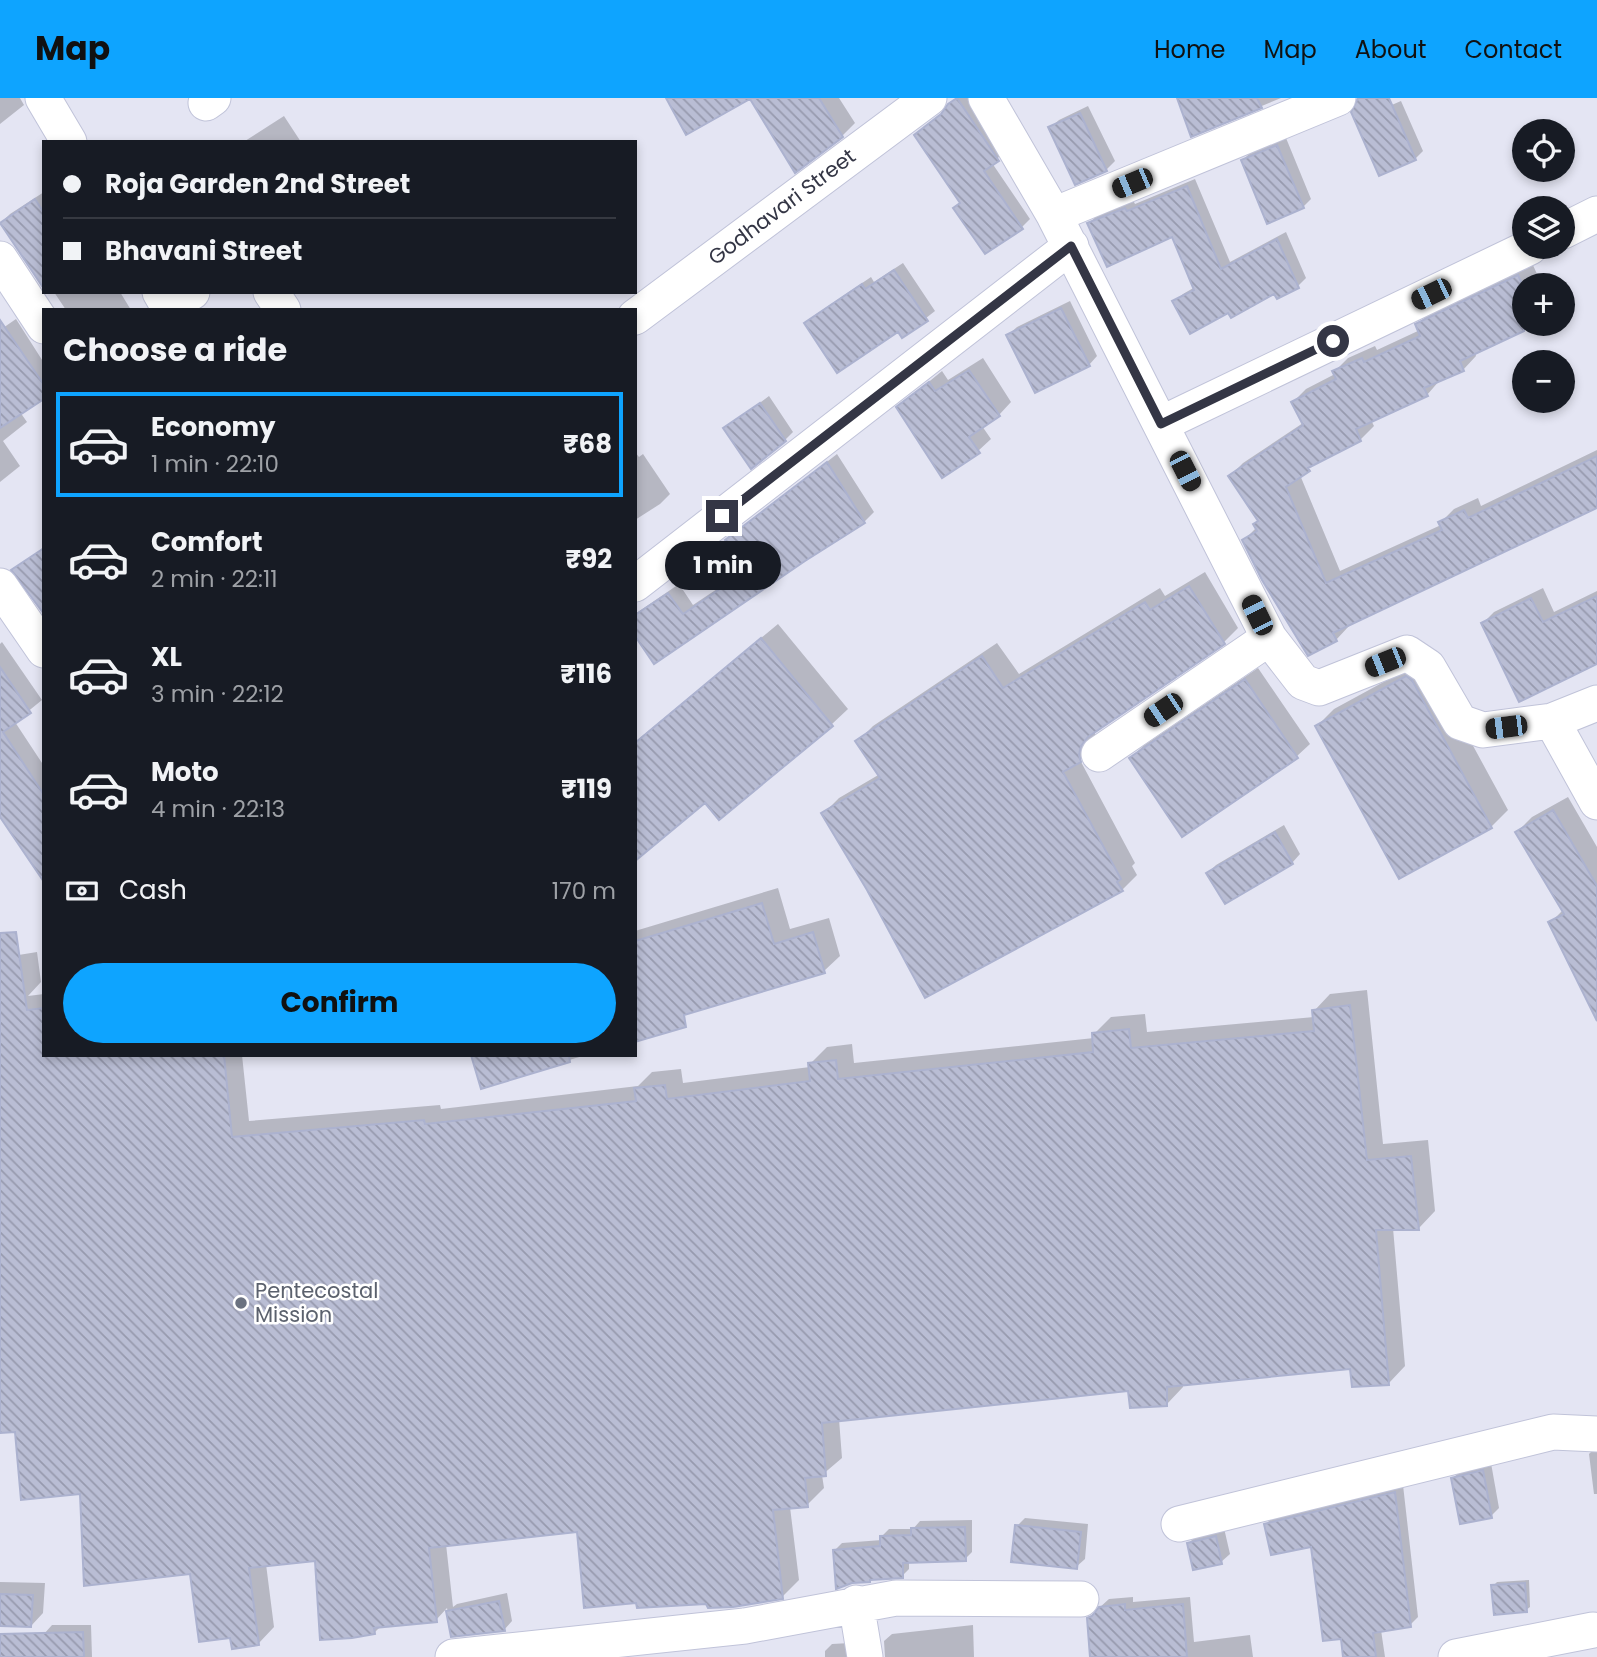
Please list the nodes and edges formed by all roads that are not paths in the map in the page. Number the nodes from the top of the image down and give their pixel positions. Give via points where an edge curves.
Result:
1 (43, 98) edge
2 (929, 98) edge
3 (986, 98) edge
4 (1338, 98) edge
5 (68, 140) edge
6 (1597, 214) edge
7 (1054, 215) junction
8 (1575, 225) edge
9 (1071, 246) junction
10 (1512, 256) edge
11 (0, 259) edge
12 (637, 316) edge
13 (42, 323) edge
14 (1161, 424) junction
15 (637, 582) edge
16 (0, 586) edge
17 (1269, 638) junction
18 (42, 647) edge
19 (1597, 703) edge
20 (1552, 721) junction
21 (1099, 754) dead end
22 (1597, 802) edge
23 (1597, 1434) edge
24 (1179, 1524) dead end
25 (1081, 1599) dead end
26 (856, 1603) junction
27 (1593, 1630) dead end
28 (469, 1656) edge
29 (865, 1657) edge
30 (1456, 1657) edge

1 - 5 street
2 - 12 street, Godhavari Street
3 - 7 street
4 - 7 street
6 - 8 street
7 - 9 street
9 - 14 street
9 - 15 street
10 - 14 street
11 - 13 street
14 - 17 street
16 - 18 street
17 - 20 street via 1303,682 1319,688 1407,653 1428,667 1460,722 1483,730
17 - 21 street
19 - 20 street
20 - 22 street
23 - 24 street via 1553,1432
25 - 26 street via 896,1598
26 - 28 street via 745,1626
26 - 29 street
27 - 30 street

